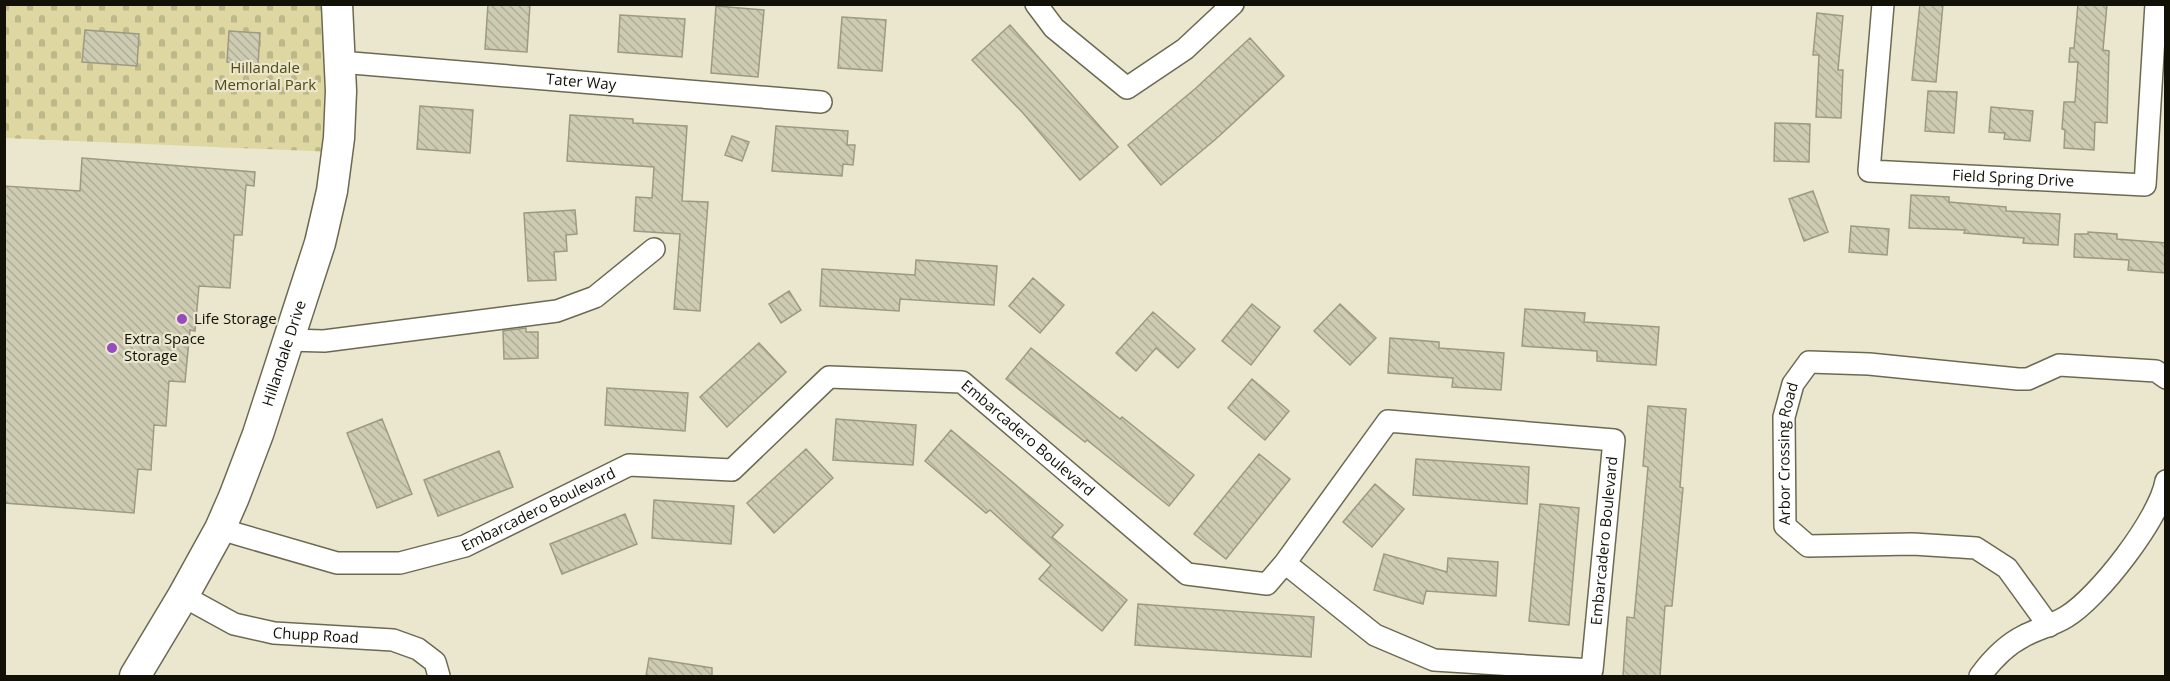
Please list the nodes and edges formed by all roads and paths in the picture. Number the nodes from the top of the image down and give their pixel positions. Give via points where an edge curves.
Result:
1 (337, 4) edge
2 (1036, 4) edge
3 (1233, 4) edge
4 (1883, 4) edge
5 (2156, 4) edge
6 (340, 62) junction
7 (821, 102) dead end
8 (654, 249) dead end
9 (288, 340) junction
10 (2166, 378) edge
11 (2166, 481) edge
12 (2158, 521) edge
13 (220, 529) junction
14 (1285, 563) junction
15 (183, 596) junction
16 (2049, 626) junction
17 (135, 676) edge
18 (439, 676) edge
19 (1980, 676) edge

1 - 6 main road, Hillandale Drive
2 - 3 street via 1054,28 1127,88 1185,49
4 - 5 street, Field Spring Drive via 1869,171 2145,185
6 - 7 street, Tater Way
6 - 9 main road, Hillandale Drive via 339,138 332,191 320,243
8 - 9 street via 595,297 557,311 324,341
9 - 13 main road, Hillandale Drive via 258,434
10 - 16 street, Arbor Crossing Road via 2156,370 2059,365 2028,379 2018,379 1809,362 1793,384 1784,417 1785,526 1808,546 1913,544 1976,548 2007,568
11 - 12 street
12 - 16 street via 2089,599
13 - 14 street, Embarcadero Boulevard via 337,563 400,563 465,546 629,465 732,470 829,377 962,382 1187,574 1267,584
13 - 15 main road, Hillandale Drive
14 - 14 street, Embarcadero Boulevard via 1375,635 1434,660 1592,670 1614,440 1388,421
15 - 17 main road, Hillandale Drive
15 - 18 street, Chupp Road via 234,624 274,633 393,640 418,649 435,662
16 - 19 street via 2021,637 1990,662

